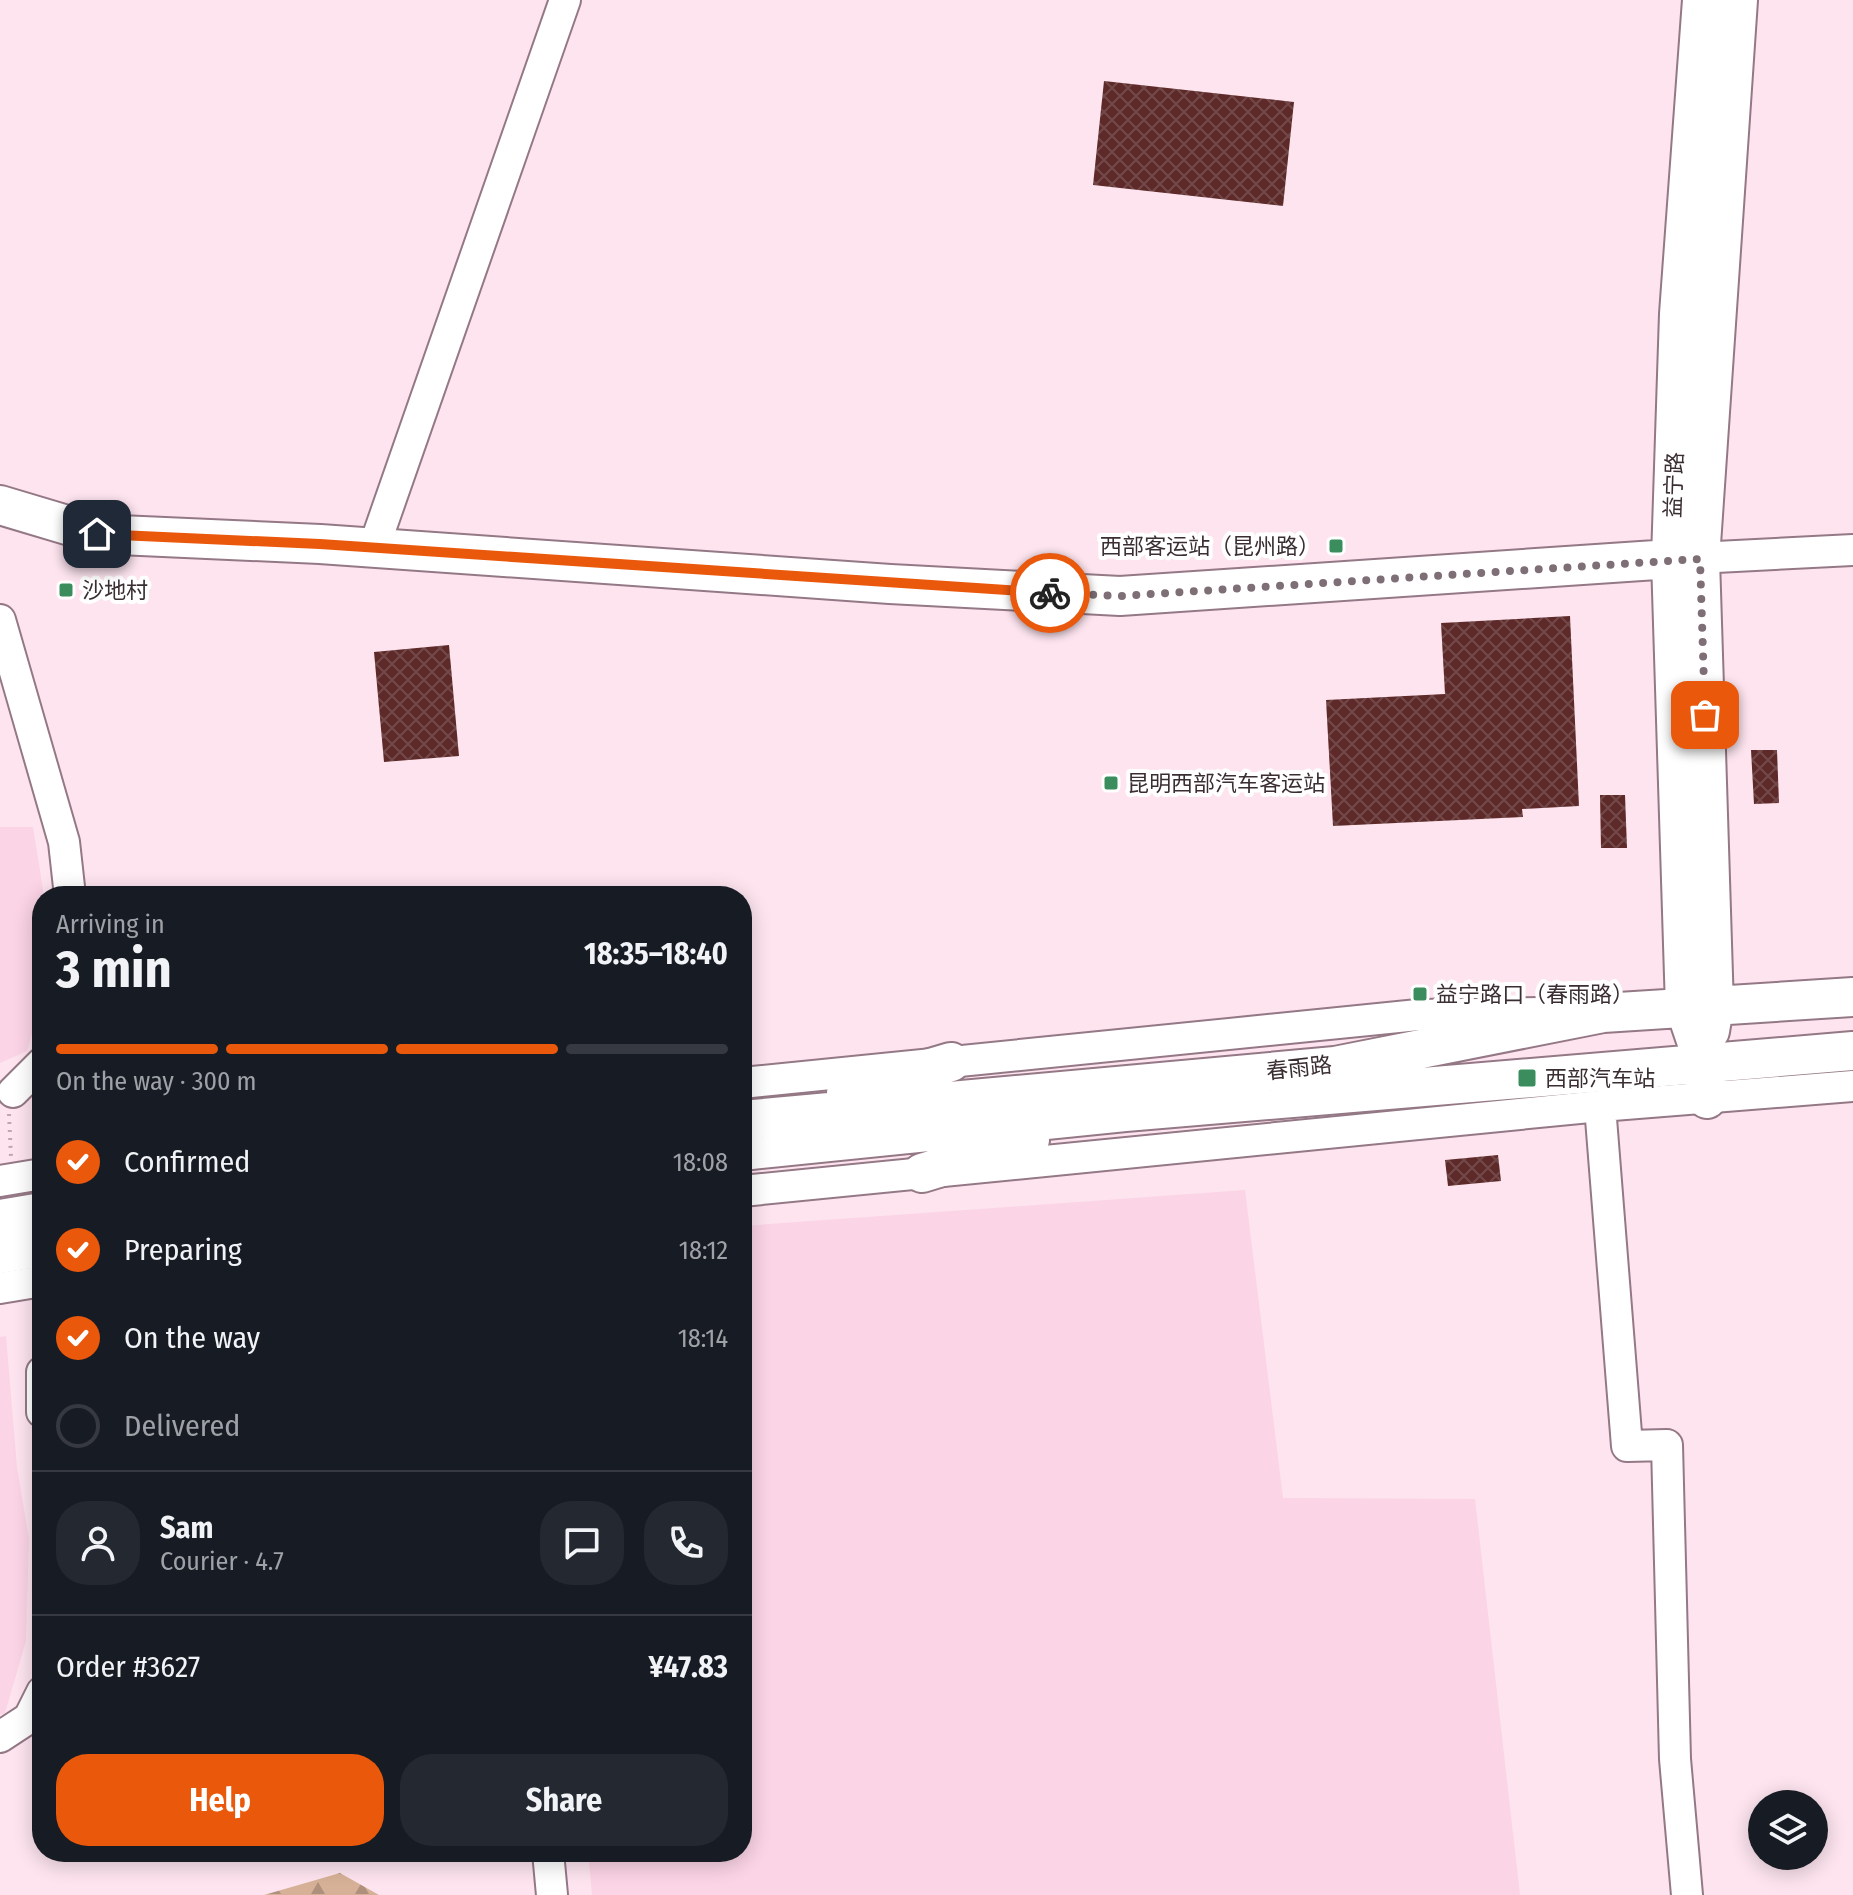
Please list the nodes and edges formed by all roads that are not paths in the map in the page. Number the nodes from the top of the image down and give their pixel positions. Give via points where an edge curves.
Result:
1 (565, 0) edge
2 (1702, 0) edge
3 (1738, 0) edge
4 (0, 505) edge
5 (0, 525) edge
6 (373, 550) junction
7 (1853, 550) edge
8 (1686, 559) junction
9 (0, 620) edge
10 (69, 886) edge
11 (1853, 997) edge
12 (1700, 1007) junction
13 (1603, 1013) junction
14 (1853, 1051) edge
15 (951, 1062) junction
16 (32, 1073) edge
17 (1705, 1081) junction
18 (752, 1082) edge
19 (1853, 1086) edge
20 (13, 1092) road end
21 (1600, 1106) junction
22 (1125, 1112) junction
23 (753, 1119) edge
24 (752, 1150) edge
25 (922, 1173) junction
26 (752, 1190) edge
27 (32, 1214) edge
28 (0, 1219) edge
29 (32, 1249) edge
30 (0, 1254) edge
31 (32, 1283) edge
32 (0, 1288) edge
33 (32, 1712) edge
34 (0, 1737) edge
35 (549, 1862) edge
36 (552, 1895) edge
37 (1687, 1895) edge

1 - 6 street
2 - 8 main road, 益宁路 via 1679,314
3 - 8 main road, 益宁路
4 - 6 main road via 97,534
5 - 6 main road via 91,551 176,558 321,562
6 - 8 main road via 1120,596
7 - 8 street
8 - 12 main road, 益宁路
9 - 10 street via 64,842
11 - 12 main road, 春雨路
12 - 13 main road, 春雨路
12 - 17 main road, 益宁路
13 - 15 street via 1418,1015
13 - 23 main road, 春雨路 via 1335,1066
14 - 17 main road, 春雨路
15 - 18 street
15 - 23 main road
16 - 20 street
17 - 19 street
17 - 21 street
17 - 22 main road, 春雨路
21 - 25 street
21 - 37 street via 1627,1446 1667,1445 1675,1759
22 - 24 main road, 春雨路
22 - 25 main road
25 - 26 street
27 - 28 main road
29 - 30 main road
31 - 32 street
33 - 34 street
35 - 36 street

